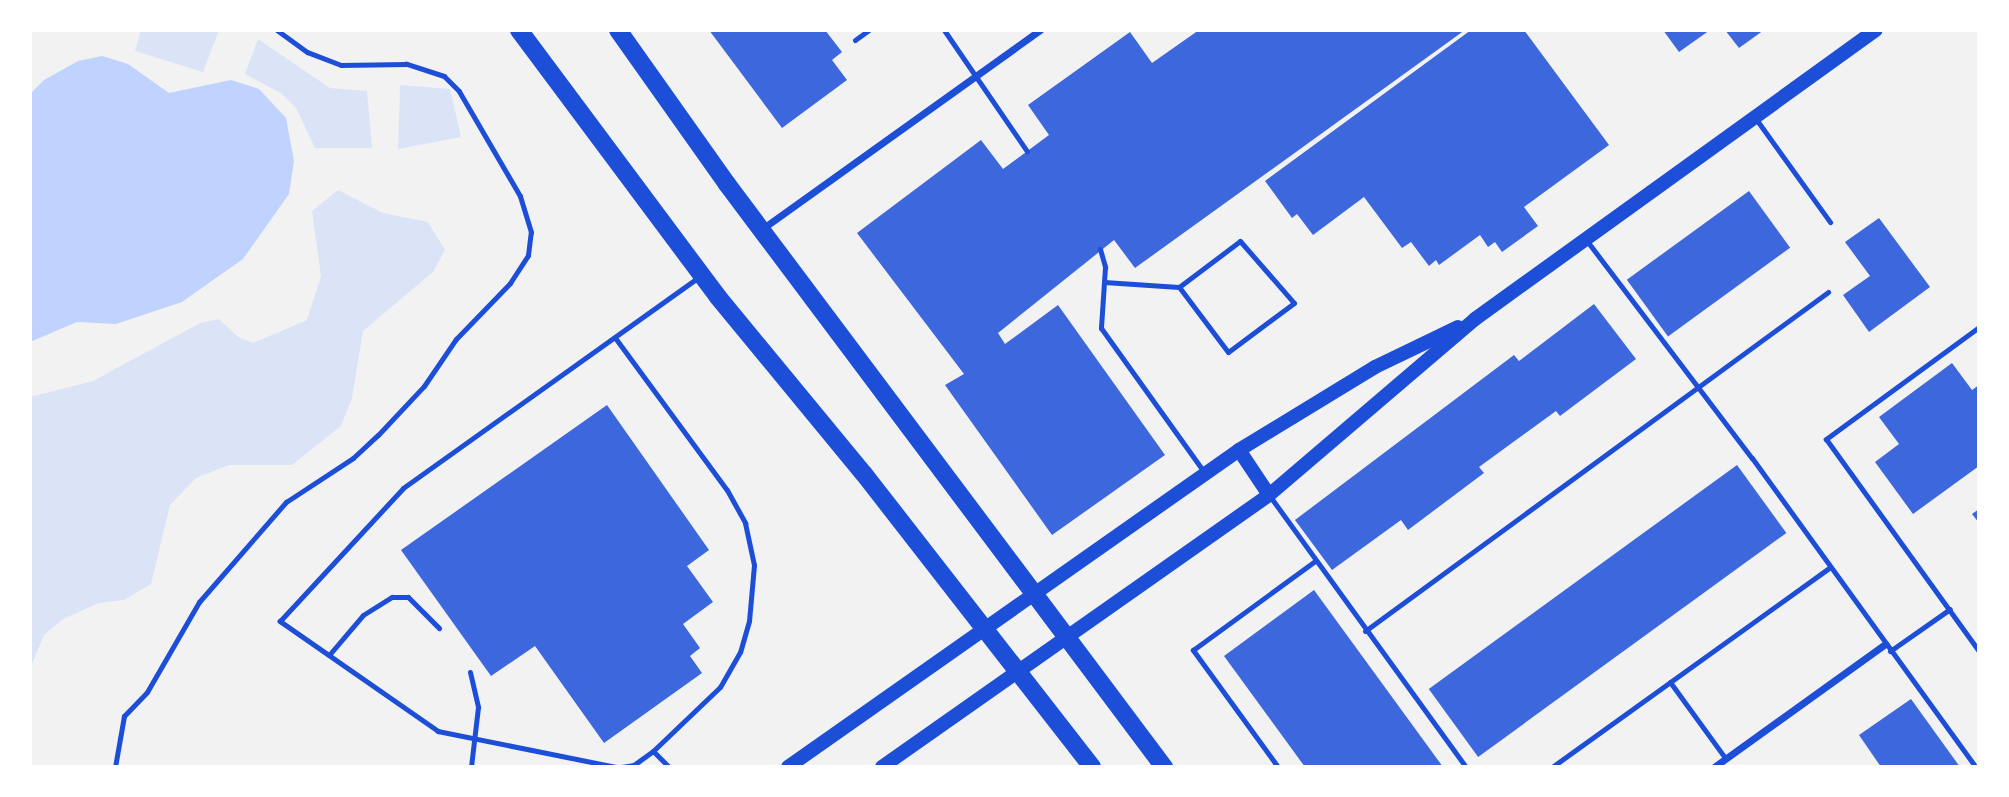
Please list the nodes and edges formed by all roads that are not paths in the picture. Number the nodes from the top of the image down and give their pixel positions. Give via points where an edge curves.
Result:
1 (277, 30) edge
2 (519, 30) edge
3 (869, 30) edge
4 (944, 30) edge
5 (1040, 30) edge
6 (1876, 30) edge
7 (621, 31) edge
8 (855, 40) dead end
9 (977, 75) junction
10 (1755, 117) junction
11 (1027, 150) dead end
12 (1830, 222) dead end
13 (762, 229) junction
14 (1586, 240) junction
15 (1101, 249) dead end
16 (702, 275) junction
17 (1104, 282) junction
18 (1179, 287) junction
19 (1828, 292) dead end
20 (1475, 319) junction
21 (1979, 327) edge
22 (616, 339) junction
23 (1697, 390) junction
24 (1239, 450) junction
25 (1205, 473) junction
26 (1269, 495) junction
27 (1315, 561) junction
28 (1828, 569) junction
29 (1036, 590) junction
30 (1950, 609) junction
31 (984, 626) junction
32 (439, 628) dead end
33 (1365, 631) junction
34 (1070, 636) junction
35 (1888, 647) junction
36 (1979, 651) edge
37 (329, 655) junction
38 (470, 672) dead end
39 (1020, 673) junction
40 (1670, 682) junction
41 (475, 738) junction
42 (653, 751) junction
43 (1726, 759) junction
44 (115, 767) edge
45 (471, 767) edge
46 (618, 767) edge
47 (669, 767) edge
48 (788, 767) edge
49 (882, 767) edge
50 (1092, 767) edge
51 (1164, 767) edge
52 (1278, 767) edge
53 (1466, 767) edge
54 (1552, 767) edge
55 (1714, 767) edge
56 (1976, 767) edge

1 - 44 lane via 307,52 341,65 406,64 444,76 459,91 520,196 531,232 528,254 510,283 456,339 424,386 378,435 353,458 286,502 199,602 147,692 124,716
2 - 16 main road
3 - 8 lane
4 - 9 lane
5 - 9 street
6 - 10 main road
7 - 13 main road
9 - 11 lane
9 - 13 street
10 - 12 lane
10 - 14 main road
13 - 29 main road
14 - 20 main road
14 - 23 lane
15 - 17 lane
16 - 22 lane
16 - 31 main road
17 - 18 lane
17 - 25 lane via 1101,328
18 - 18 lane via 1228,352 1294,303 1240,241
19 - 23 lane
20 - 24 main road via 1375,367
20 - 26 main road
21 - 30 lane via 1826,439
22 - 37 lane via 403,488 280,621
22 - 42 lane via 727,490 745,523 754,565 749,621 740,652 720,687
23 - 28 lane via 1752,458
23 - 33 lane
24 - 25 main road
24 - 26 main road
25 - 29 main road
26 - 27 lane
26 - 34 main road
27 - 33 lane
27 - 52 lane via 1193,650
28 - 35 lane
28 - 40 lane
29 - 31 main road
29 - 34 main road
30 - 35 lane
30 - 36 lane
31 - 39 main road
31 - 48 main road
32 - 37 lane via 408,597 392,597 363,615
33 - 53 lane
34 - 39 main road
34 - 51 main road
35 - 43 street
35 - 56 lane
37 - 41 lane via 438,731
38 - 41 lane via 478,707
39 - 49 main road
39 - 50 main road
40 - 43 lane
40 - 54 lane
41 - 45 lane
41 - 46 lane
42 - 46 lane via 634,765
42 - 47 lane
43 - 55 street

